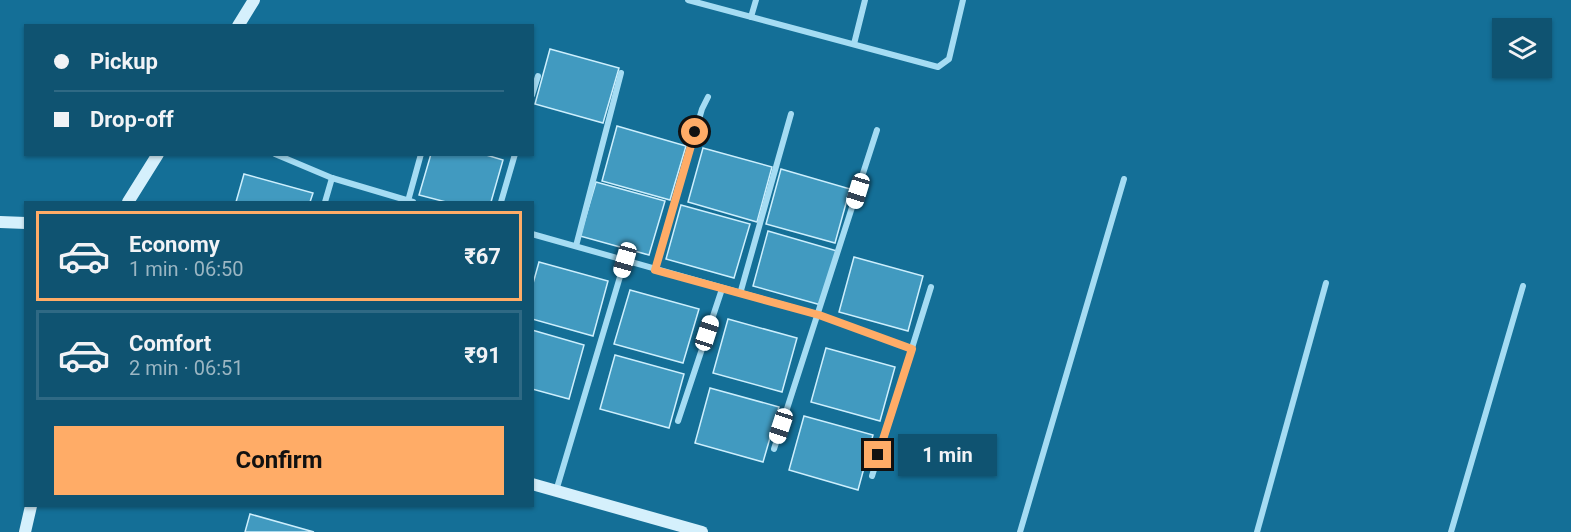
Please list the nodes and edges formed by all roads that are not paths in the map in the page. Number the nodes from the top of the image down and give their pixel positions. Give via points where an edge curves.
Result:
1 (254, 0) edge
2 (688, 0) edge
3 (756, 0) edge
4 (865, 0) edge
5 (963, 0) edge
6 (751, 17) junction
7 (239, 24) edge
8 (854, 44) junction
9 (621, 74) dead end
10 (538, 76) dead end
11 (534, 89) edge
12 (708, 97) dead end
13 (791, 114) dead end
14 (877, 130) dead end
15 (157, 156) edge
16 (280, 156) edge
17 (422, 156) edge
18 (514, 156) edge
19 (332, 178) junction
20 (1124, 179) dead end
21 (130, 201) edge
22 (325, 201) edge
23 (408, 201) edge
24 (411, 201) edge
25 (501, 201) edge
26 (0, 222) edge
27 (24, 223) edge
28 (534, 237) edge
29 (576, 246) junction
30 (625, 260) junction
31 (655, 270) junction
32 (1326, 283) dead end
33 (1523, 286) dead end
34 (932, 287) dead end
35 (722, 289) junction
36 (740, 294) junction
37 (819, 315) junction
38 (912, 349) junction
39 (678, 421) dead end
40 (774, 449) dead end
41 (872, 476) dead end
42 (534, 485) edge
43 (556, 491) junction
44 (31, 507) edge
45 (25, 532) edge
46 (702, 532) edge
47 (1020, 532) edge
48 (1257, 532) edge
49 (1451, 532) edge

1 - 7 street
2 - 6 street
3 - 6 street
4 - 8 street
5 - 8 street via 949,59 938,67
6 - 8 street
9 - 29 street
10 - 11 street
12 - 31 street
13 - 36 street
14 - 37 street
15 - 21 street
16 - 19 street
17 - 24 street
18 - 25 street
19 - 22 street
19 - 23 street
20 - 47 street
26 - 27 street
28 - 29 street
29 - 30 street
30 - 31 street
30 - 43 street
31 - 35 street
32 - 48 street
33 - 49 street
34 - 38 street
35 - 36 street
35 - 39 street
36 - 37 street
37 - 38 street
37 - 40 street
38 - 41 street
42 - 43 street
43 - 46 street
44 - 45 street

